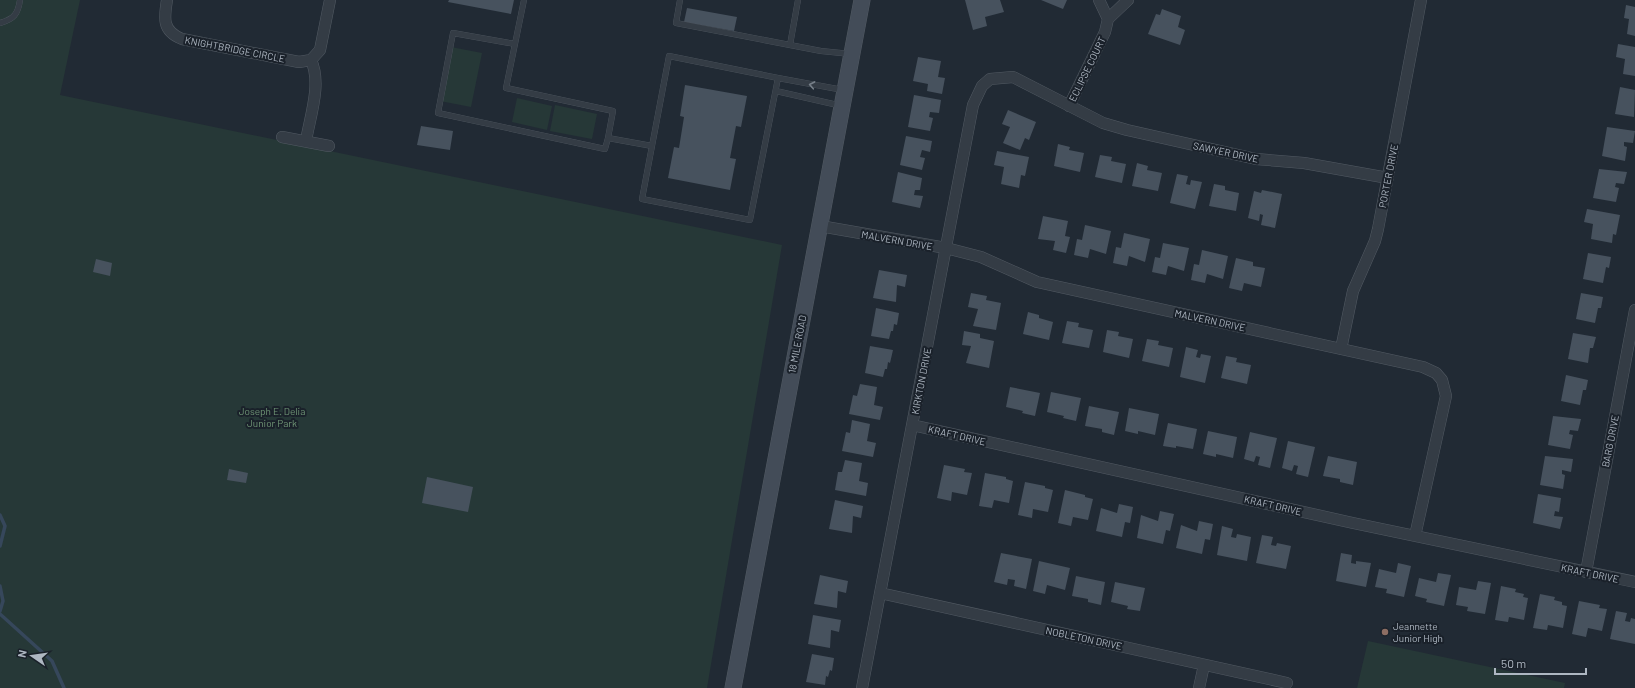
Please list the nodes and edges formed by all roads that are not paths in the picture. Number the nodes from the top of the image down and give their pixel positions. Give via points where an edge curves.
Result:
1 (20, 0) edge
2 (167, 0) edge
3 (330, 0) edge
4 (524, 0) edge
5 (680, 0) edge
6 (798, 0) edge
7 (862, 0) edge
8 (1099, 0) edge
9 (1128, 0) edge
10 (1421, 0) edge
11 (1108, 19) junction
12 (0, 23) edge
13 (515, 44) junction
14 (790, 45) junction
15 (852, 54) junction
16 (311, 60) junction
17 (778, 78) junction
18 (990, 79) joint
19 (776, 91) junction
20 (845, 91) junction
21 (1069, 106) junction
22 (842, 107) junction
23 (282, 137) dead end
24 (608, 138) junction
25 (306, 141) junction
26 (329, 146) dead end
27 (652, 146) junction
28 (1388, 178) junction
29 (820, 226) junction
30 (946, 248) junction
31 (1635, 310) edge
32 (1341, 348) junction
33 (912, 425) junction
34 (1414, 536) junction
35 (1586, 572) junction
36 (1635, 582) edge
37 (880, 593) junction
38 (1204, 664) junction
39 (1287, 683) dead end
40 (733, 688) edge
41 (862, 688) edge
42 (1199, 688) edge

1 - 12 lane via 16,15
2 - 16 street, KNIGHTBRIDGE CIRCLE via 165,22 172,35 299,62
3 - 16 street via 320,50
4 - 13 lane
5 - 14 lane via 676,23
6 - 14 lane
7 - 15 main road, 18 MILE ROAD
8 - 11 street
9 - 11 street, ECLIPSE COURT
10 - 28 street, PORTER DRIVE
11 - 21 street, ECLIPSE COURT via 1105,32
13 - 24 lane via 506,88 613,111
13 - 24 lane via 453,33 438,113 605,149
14 - 15 lane
15 - 20 main road, 18 MILE ROAD
16 - 25 street via 316,70 315,91
17 - 19 lane
20 -> 17 lane
17 - 27 lane via 669,56
18 - 21 street, ECLIPSE COURT via 1013,77
18 - 30 street, KIRKTON DRIVE via 982,86 973,105
19 - 22 lane
19 - 27 lane via 750,220 642,199
20 - 22 main road, 18 MILE ROAD
21 - 28 street, SAWYER DRIVE via 1104,123 1134,132 1256,159 1304,162
22 - 29 main road, 18 MILE ROAD
23 - 25 street
24 - 27 lane
25 - 26 street
28 - 32 street, PORTER DRIVE via 1375,241 1353,291
29 - 30 street, MALVERN DRIVE
29 - 40 main road, 18 MILE ROAD
30 - 32 street, MALVERN DRIVE via 981,257 1037,282
30 - 33 street, KIRKTON DRIVE
31 - 35 street, BARG DRIVE
32 - 34 street, MALVERN DRIVE via 1423,367 1442,380 1446,396
33 - 34 street, KRAFT DRIVE
33 - 37 street, KIRKTON DRIVE
34 - 35 street, KRAFT DRIVE
35 - 36 street, KRAFT DRIVE
37 - 38 street, NOBLETON DRIVE
37 - 41 street, KIRKTON DRIVE
38 - 39 street, NOBLETON DRIVE
38 - 42 street

